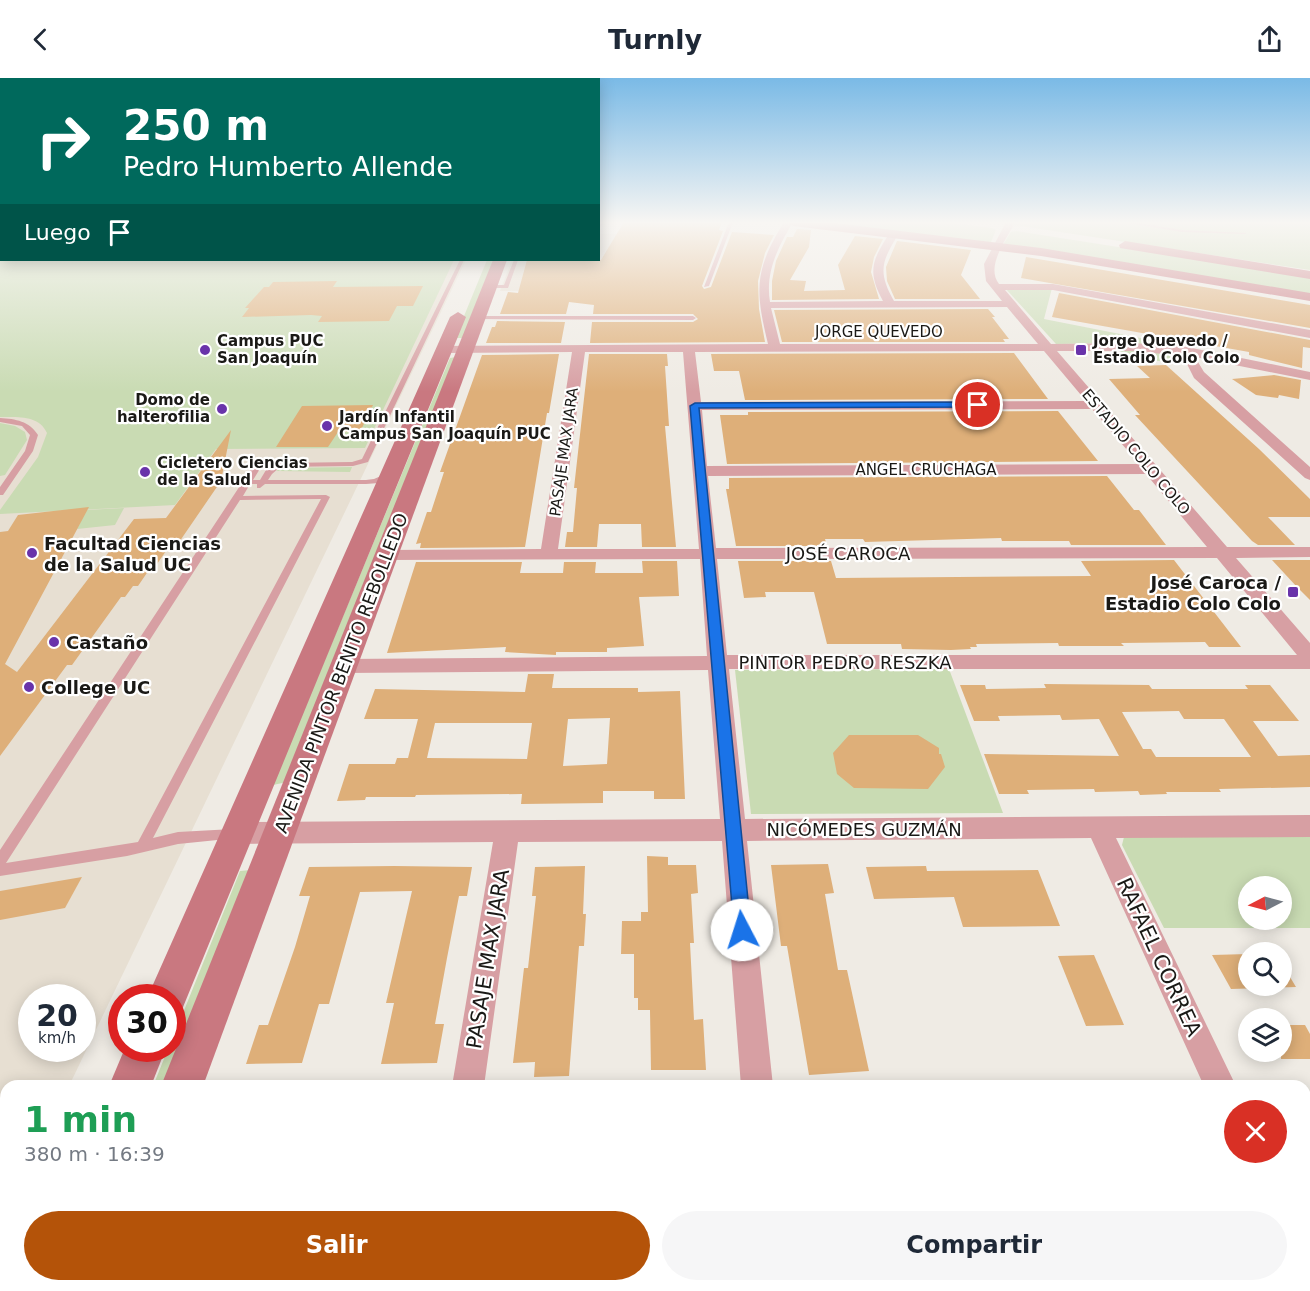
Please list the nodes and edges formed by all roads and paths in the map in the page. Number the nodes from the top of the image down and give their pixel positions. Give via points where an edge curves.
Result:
1 (453, 279) edge
2 (477, 279) edge
3 (493, 279) edge
4 (509, 279) edge
5 (709, 279) edge
6 (764, 279) edge
7 (878, 279) edge
8 (992, 279) edge
9 (1203, 279) edge
10 (706, 286) dead end
11 (490, 287) junction
12 (995, 287) junction
13 (1310, 297) edge
14 (764, 304) junction
15 (890, 304) junction
16 (1010, 304) junction
17 (477, 318) junction
18 (693, 318) dead end
19 (1310, 334) edge
20 (775, 348) junction
21 (1047, 348) junction
22 (455, 349) junction
23 (579, 349) junction
24 (689, 349) junction
25 (1187, 351) junction
26 (1310, 376) edge
27 (1096, 405) junction
28 (695, 406) junction
29 (0, 420) edge
30 (286, 464) junction
31 (1151, 469) junction
32 (1307, 470) edge
33 (701, 471) junction
34 (391, 474) junction
35 (248, 482) junction
36 (262, 482) junction
37 (0, 493) edge
38 (238, 498) junction
39 (252, 498) junction
40 (1222, 552) junction
41 (1310, 552) edge
42 (708, 554) junction
43 (387, 555) junction
44 (549, 555) junction
45 (1310, 656) edge
46 (1310, 662) edge
47 (718, 663) junction
48 (344, 666) junction
49 (1310, 826) edge
50 (1098, 827) junction
51 (734, 830) junction
52 (507, 831) junction
53 (237, 833) junction
54 (280, 833) junction
55 (142, 847) junction
56 (0, 861) edge
57 (0, 870) edge
58 (173, 984) edge
59 (140, 1062) edge
60 (133, 1080) edge
61 (185, 1080) edge
62 (469, 1080) edge
63 (756, 1080) edge
64 (1218, 1080) edge

1 - 30 lane via 365,460 353,464
2 - 22 street, AVENIDA PINTOR BENITO REBOLLEDO
3 - 11 street, AVENIDA PINTOR BENITO REBOLLEDO
4 - 11 lane via 506,287
5 - 10 lane
6 - 14 street
7 - 15 street
8 - 12 street
9 - 13 street
11 - 17 street, AVENIDA PINTOR BENITO REBOLLEDO
12 - 16 street, ESTADIO COLO COLO
12 - 19 street via 1053,287
14 - 15 street
14 - 20 street
15 - 16 street
16 - 21 street, ESTADIO COLO COLO
17 - 18 lane
17 - 22 street, AVENIDA PINTOR BENITO REBOLLEDO
20 - 21 street, JORGE QUEVEDO
20 - 24 street, JORGE QUEVEDO
21 - 25 street, JORGE QUEVEDO
21 - 27 street, ESTADIO COLO COLO
22 - 23 street, JORGE QUEVEDO
22 - 34 street, AVENIDA PINTOR BENITO REBOLLEDO
22 - 43 street, AVENIDA PINTOR BENITO REBOLLEDO
23 - 24 street, JORGE QUEVEDO
23 - 44 street, PASAJE MAX JARA
24 - 28 street
25 - 26 street, JORGE QUEVEDO
25 - 32 street via 1199,375
27 - 28 street
27 - 31 street, ESTADIO COLO COLO
28 - 33 street
29 - 37 lane via 20,423 34,435 29,451
30 - 35 lane via 262,464
30 - 36 lane via 273,468
31 - 33 street, ANGEL CRUCHAGA
31 - 40 street, ESTADIO COLO COLO
33 - 42 street
34 - 36 lane via 366,482
34 - 53 street, AVENIDA PINTOR BENITO REBOLLEDO
35 - 36 lane
35 - 38 lane
36 - 39 lane
38 - 39 lane
38 - 56 lane
39 - 55 lane via 327,497
40 - 41 street, JOSÉ CAROCA
40 - 42 street, JOSÉ CAROCA
40 - 45 street, ESTADIO COLO COLO
42 - 44 street, JOSÉ CAROCA
42 - 47 street
43 - 44 street, JOSÉ CAROCA
43 - 48 street, AVENIDA PINTOR BENITO REBOLLEDO
46 - 47 street, PINTOR PEDRO RESZKA
47 - 48 street, PINTOR PEDRO RESZKA
47 - 51 street
48 - 54 street, AVENIDA PINTOR BENITO REBOLLEDO
49 - 50 street, NICÓMEDES GUZMÁN
50 - 51 street, NICÓMEDES GUZMÁN
50 - 64 street, RAFAEL CORREA
51 - 52 street, NICÓMEDES GUZMÁN
51 - 63 street
52 - 54 street, NICÓMEDES GUZMÁN
52 - 62 street, PASAJE MAX JARA
53 - 54 street, NICÓMEDES GUZMÁN
53 - 55 lane via 178,838
53 - 58 street, AVENIDA PINTOR BENITO REBOLLEDO
54 - 61 street, AVENIDA PINTOR BENITO REBOLLEDO
55 - 57 lane
59 - 60 street

